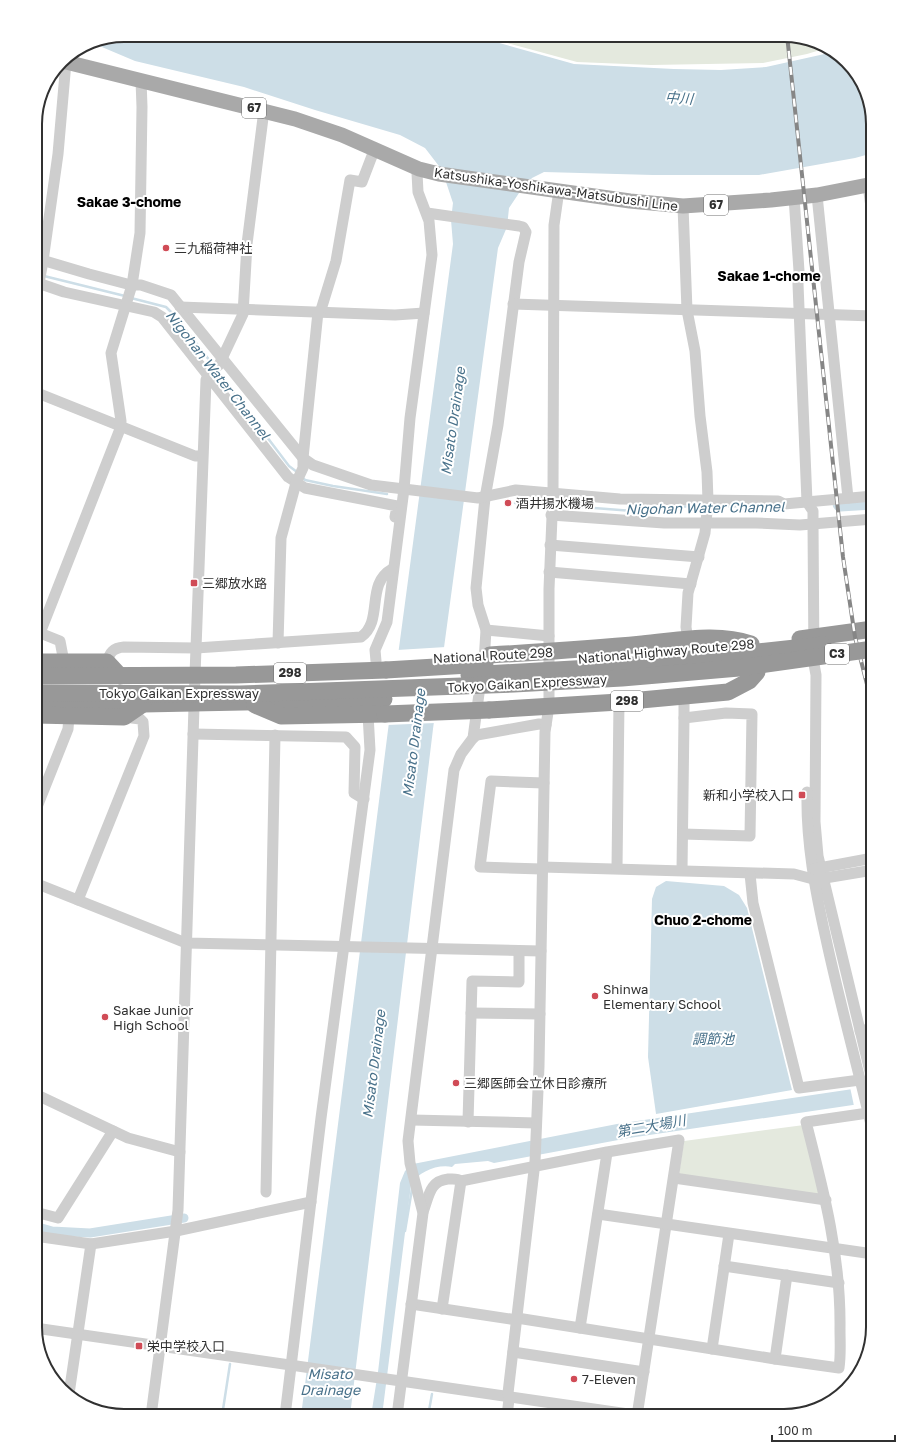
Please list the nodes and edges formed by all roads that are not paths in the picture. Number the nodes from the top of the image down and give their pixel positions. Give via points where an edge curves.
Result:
1 (70, 62) edge
2 (63, 69) edge
3 (141, 80) junction
4 (264, 110) junction
5 (375, 148) junction
6 (419, 169) junction
7 (866, 185) edge
8 (559, 190) junction
9 (817, 195) junction
10 (794, 198) junction
11 (683, 206) junction
12 (427, 213) junction
13 (42, 242) edge
14 (42, 260) edge
15 (42, 285) edge
16 (132, 285) junction
17 (513, 304) junction
18 (126, 305) junction
19 (180, 306) junction
20 (553, 306) junction
21 (243, 309) junction
22 (687, 310) junction
23 (319, 312) junction
24 (424, 313) junction
25 (800, 314) junction
26 (829, 315) junction
27 (866, 316) edge
28 (221, 361) junction
29 (208, 375) junction
30 (42, 395) edge
31 (120, 426) junction
32 (202, 456) junction
33 (303, 458) junction
34 (296, 483) junction
35 (408, 490) junction
36 (552, 494) junction
37 (866, 497) edge
38 (482, 498) junction
39 (848, 498) junction
40 (708, 501) junction
41 (807, 502) junction
42 (551, 513) junction
43 (866, 519) edge
44 (707, 523) junction
45 (813, 523) junction
46 (550, 545) junction
47 (395, 552) junction
48 (698, 557) junction
49 (392, 569) junction
50 (549, 572) junction
51 (691, 584) junction
52 (42, 622) edge
53 (486, 630) junction
54 (866, 631) edge
55 (866, 632) edge
56 (42, 634) edge
57 (814, 638) junction
58 (688, 641) junction
59 (278, 643) junction
60 (549, 644) junction
61 (751, 644) junction
62 (196, 648) junction
63 (866, 650) edge
64 (866, 657) edge
65 (42, 662) edge
66 (64, 662) junction
67 (107, 662) junction
68 (379, 664) junction
69 (814, 664) junction
70 (758, 672) junction
71 (195, 675) junction
72 (42, 676) edge
73 (120, 676) junction
74 (42, 683) edge
75 (42, 693) edge
76 (682, 697) junction
77 (42, 702) edge
78 (619, 702) junction
79 (194, 703) junction
80 (143, 704) junction
81 (549, 706) junction
82 (375, 708) junction
83 (42, 716) edge
84 (69, 716) junction
85 (124, 717) junction
86 (684, 718) junction
87 (546, 725) junction
88 (193, 734) junction
89 (275, 736) junction
90 (473, 738) junction
91 (544, 783) junction
92 (42, 794) edge
93 (364, 799) junction
94 (683, 834) junction
95 (866, 860) edge
96 (542, 868) junction
97 (617, 868) junction
98 (682, 870) junction
99 (866, 870) edge
100 (818, 873) junction
101 (750, 874) junction
102 (42, 886) edge
103 (78, 900) junction
104 (186, 943) junction
105 (271, 944) junction
106 (349, 946) junction
107 (428, 949) junction
108 (519, 951) junction
109 (541, 951) junction
110 (471, 1013) junction
111 (540, 1014) junction
112 (866, 1030) edge
113 (860, 1031) junction
114 (866, 1075) edge
115 (866, 1079) edge
116 (866, 1082) edge
117 (42, 1101) edge
118 (866, 1111) edge
119 (412, 1120) junction
120 (468, 1122) junction
121 (536, 1123) junction
122 (113, 1131) junction
123 (180, 1152) junction
124 (607, 1153) junction
125 (535, 1164) junction
126 (674, 1178) junction
127 (461, 1181) junction
128 (266, 1192) dead end
129 (826, 1200) junction
130 (311, 1202) junction
131 (423, 1213) junction
132 (42, 1214) edge
133 (598, 1214) junction
134 (666, 1225) junction
135 (176, 1231) junction
136 (729, 1234) junction
137 (42, 1237) edge
138 (91, 1244) junction
139 (835, 1248) junction
140 (866, 1253) edge
141 (724, 1266) junction
142 (787, 1275) junction
143 (839, 1283) junction
144 (411, 1304) junction
145 (442, 1309) junction
146 (517, 1319) junction
147 (580, 1328) junction
148 (42, 1329) edge
149 (78, 1334) junction
150 (649, 1340) junction
151 (160, 1347) junction
152 (712, 1349) junction
153 (513, 1352) junction
154 (775, 1359) junction
155 (297, 1365) junction
156 (644, 1372) junction
157 (399, 1381) junction
158 (70, 1389) edge
159 (508, 1396) junction
160 (152, 1409) edge
161 (287, 1409) edge
162 (397, 1409) edge
163 (507, 1409) edge
164 (592, 1409) edge
165 (639, 1409) edge

1 - 3 main road, Katsushika-Yoshikawa-Matsubushi Line / 67
2 - 13 street via 58,154
3 - 4 main road, Katsushika-Yoshikawa-Matsubushi Line / 67
3 - 16 street via 140,233
4 - 5 main road, Katsushika-Yoshikawa-Matsubushi Line / 67 via 319,126
4 - 21 street via 247,244
5 - 6 main road, Katsushika-Yoshikawa-Matsubushi Line / 67
5 - 23 street via 362,182 350,180 336,261
6 - 8 main road, Katsushika-Yoshikawa-Matsubushi Line / 67
6 - 12 street via 418,192
7 - 9 main road, Katsushika-Yoshikawa-Matsubushi Line / 67
8 - 11 main road, Katsushika-Yoshikawa-Matsubushi Line / 67
8 - 20 street via 554,225
9 - 10 main road, Katsushika-Yoshikawa-Matsubushi Line / 67
9 - 26 street
10 - 11 main road, Katsushika-Yoshikawa-Matsubushi Line / 67
10 - 25 street
11 - 22 street
12 - 17 street via 523,227 526,232 518,262
12 - 24 street via 432,245
14 - 16 street
15 - 18 street via 72,294
16 - 18 street
16 - 19 street via 167,293
17 - 20 street
17 - 38 street via 498,425
18 - 29 street via 154,312 162,318
18 - 31 street via 111,353
19 - 21 street
19 - 28 street
20 - 22 street
20 - 36 street
21 - 23 street
21 - 28 street
22 - 25 street
22 - 40 street via 695,351
23 - 24 street via 395,315
23 - 33 street
24 - 35 street via 410,418
25 - 26 street
25 - 41 street
26 - 27 street
26 - 39 street
28 - 29 street
28 - 33 street
29 - 32 street
29 - 34 street via 280,468
30 - 31 street
31 - 32 street via 195,456
31 - 52 street
32 - 62 street
33 - 34 street via 303,468
33 - 35 street via 313,465 345,475 357,482
34 - 47 street via 312,489 397,506 391,543
34 - 59 street via 280,545
35 - 38 street
35 - 47 street
36 - 38 street via 513,490
36 - 40 street
36 - 42 street
37 - 39 street
38 - 53 street via 476,595
39 - 41 street
40 - 41 street via 784,504
40 - 44 street
41 - 45 street via 813,511
42 - 44 street via 633,521
42 - 46 street
43 - 45 street
44 - 45 street
44 - 48 street
45 - 57 street
46 - 48 street
46 - 50 street
47 - 49 street
48 - 51 street
49 - 59 street via 382,575 369,631 361,637
49 - 68 street via 387,622 375,650
50 - 51 street
50 - 60 street
51 - 58 street via 687,620
53 - 60 street
53 - 90 street
54 - 57 highway, National Highway Route 298 / 298
55 - 74 highway, Tokyo Gaikan Expressway / C3, bridge via 800,648 625,666 376,680 246,684
56 - 66 street via 60,641
57 - 61 highway, National Highway Route 298 / 298
57 - 69 street
58 - 60 highway, National Route 298 / 298
58 - 61 highway, National Route 298 / 298 via 702,638 732,639
59 - 62 street
60 - 68 highway, National Route 298 / 298 via 490,655
60 - 81 street
61 - 68 highway, National Highway Route 298 / 298, bridge
62 - 67 street via 116,648 109,655
62 - 71 street
63 - 75 highway, Tokyo Gaikan Expressway / C3, bridge via 739,668 522,684 240,694
64 - 69 highway, 298
65 - 66 highway
66 - 67 highway
67 - 73 highway
68 - 71 highway, National Route 298 / 298 via 277,662 255,666 236,675
69 - 70 highway, 298
69 - 100 street via 809,676 807,822
70 - 76 highway, 298 via 749,681 728,692
70 - 82 highway, 298
71 - 73 highway, National Route 298 / 298
71 - 79 street
72 - 73 highway, National Route 298 / 298
76 - 78 highway, 298
76 - 86 street
77 - 80 highway, 298
78 - 81 highway, 298
78 - 97 street
79 - 80 highway, 298
79 - 82 highway, 298 via 250,702 281,716
79 - 88 street
80 - 85 highway
81 - 82 highway, 298, bridge via 489,710
81 - 87 street
82 - 93 street
83 - 84 highway
84 - 85 highway
84 - 92 street via 68,729
85 - 103 street via 140,719 143,722 144,736
86 - 94 street
86 - 94 street via 726,713 752,714 750,836
87 - 90 street via 477,735
87 - 91 street
88 - 89 street
88 - 104 street
89 - 93 street via 346,737 355,747 354,793
89 - 105 street
90 - 107 street via 461,754 454,770
91 - 96 street
91 - 96 street via 491,781 480,867
93 - 106 street
94 - 98 street
95 - 100 street
96 - 97 street
96 - 109 street
97 - 98 street
98 - 101 street
99 - 100 street
100 - 101 street
100 - 113 street
100 - 115 street via 842,1011
101 - 116 street via 753,903 799,1088
102 - 103 street
103 - 104 street
104 - 105 street
104 - 123 street
105 - 106 street
105 - 128 street
106 - 107 street
106 - 130 street
107 - 108 street
107 - 119 street
108 - 109 street
108 - 110 street via 518,982 472,981
109 - 111 street
110 - 111 street
110 - 120 street
111 - 121 street
112 - 113 street
113 - 114 street
117 - 122 street
118 - 129 street via 806,1122
119 - 120 street
119 - 131 street via 413,1143 410,1163
120 - 121 street
121 - 125 street
122 - 123 street via 128,1138
122 - 132 street via 58,1218
123 - 135 street
124 - 125 street
124 - 126 street via 679,1140
124 - 133 street
125 - 127 street
125 - 146 street
126 - 129 street
126 - 134 street
127 - 131 street via 439,1180 433,1184
127 - 145 street
129 - 139 street
130 - 135 street
130 - 155 street
131 - 144 street
133 - 134 street
133 - 147 street
134 - 136 street
134 - 150 street
135 - 138 street
135 - 151 street
136 - 139 street
136 - 141 street
137 - 138 street
138 - 149 street
139 - 140 street
139 - 143 street
141 - 142 street
141 - 152 street
142 - 143 street
142 - 154 street
143 - 154 street via 839,1368
144 - 145 street
144 - 157 street
145 - 146 street
146 - 147 street
146 - 153 street
147 - 150 street
148 - 149 street
149 - 151 street
149 - 158 street
150 - 152 street
150 - 156 street
151 - 155 street
151 - 160 street
152 - 154 street
153 - 156 street
153 - 159 street
155 - 157 street
155 - 161 street
156 - 165 street
157 - 159 street
157 - 162 street
159 - 163 street
159 - 164 street

